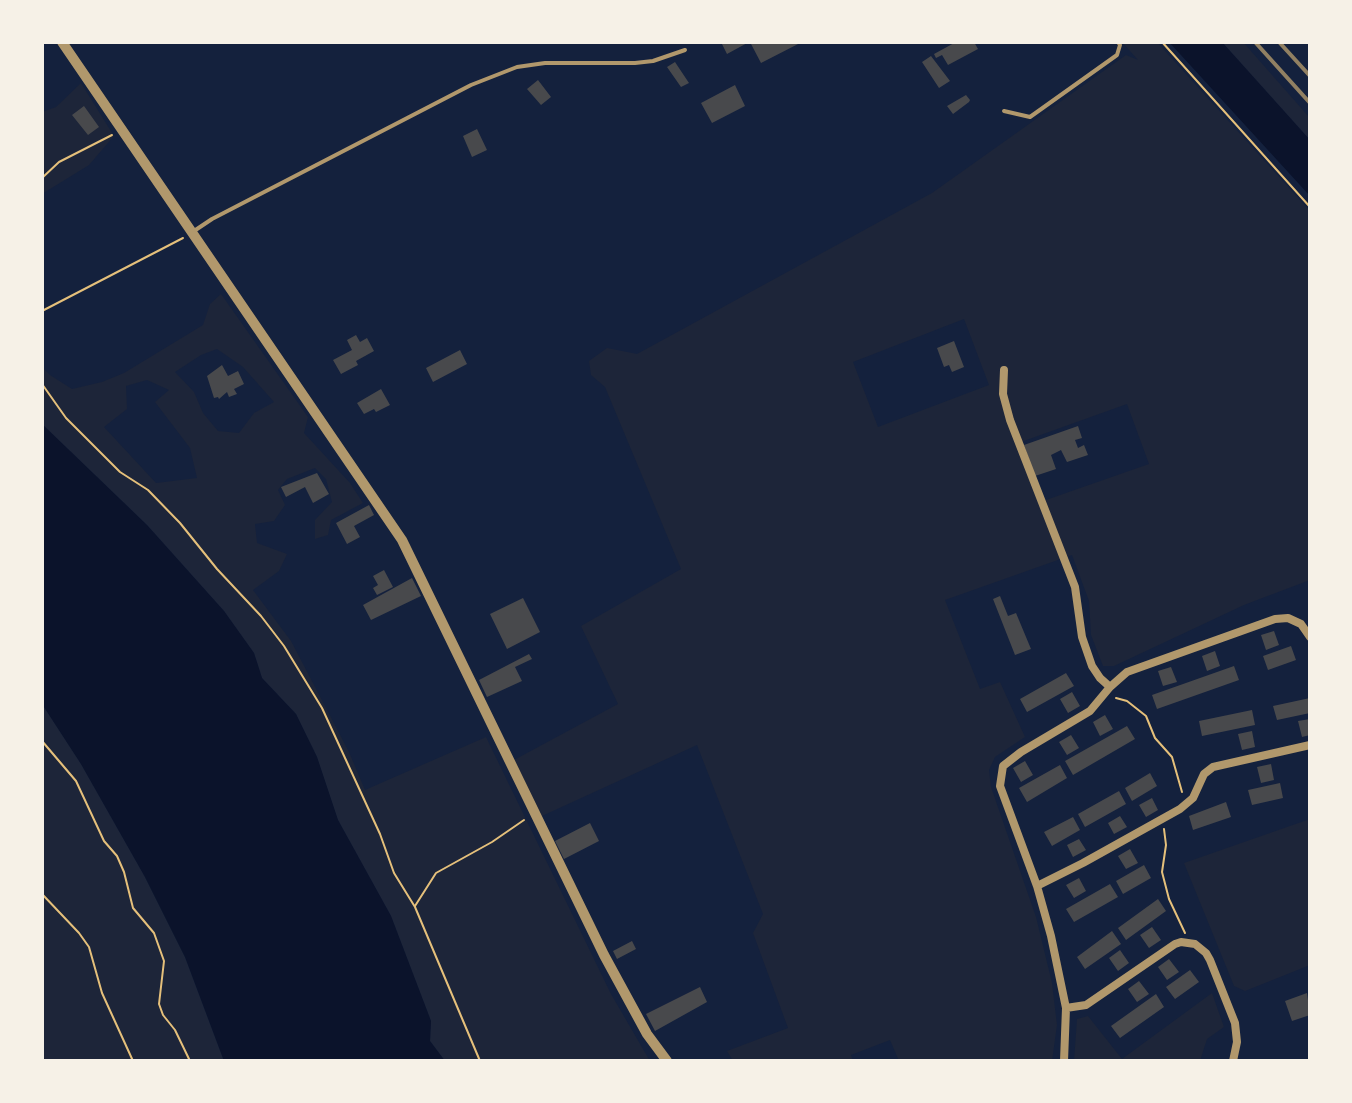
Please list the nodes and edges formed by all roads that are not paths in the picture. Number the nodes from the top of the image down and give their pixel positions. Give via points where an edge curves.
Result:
1 (62, 42) edge
2 (1118, 42) edge
3 (685, 50) dead end
4 (1004, 111) dead end
5 (193, 232) junction
6 (1004, 370) dead end
7 (1310, 637) edge
8 (1108, 690) junction
9 (1310, 745) edge
10 (1037, 886) junction
11 (1066, 1008) junction
12 (667, 1061) edge
13 (1064, 1061) edge
14 (1233, 1061) edge

1 - 5 street
2 - 4 lane via 1117,55 1030,117
3 - 5 lane via 644,62 517,67 471,85
5 - 12 street via 402,540 604,955
6 - 8 street via 1010,420 1075,587 1088,655
7 - 8 street via 1301,624 1275,619 1127,672
8 - 10 street via 1090,711 1003,766 1000,786
9 - 10 street via 1213,767 1188,804
10 - 11 street
11 - 13 street
11 - 14 street via 1086,1005 1165,949 1187,942 1206,953 1230,1010 1237,1042

